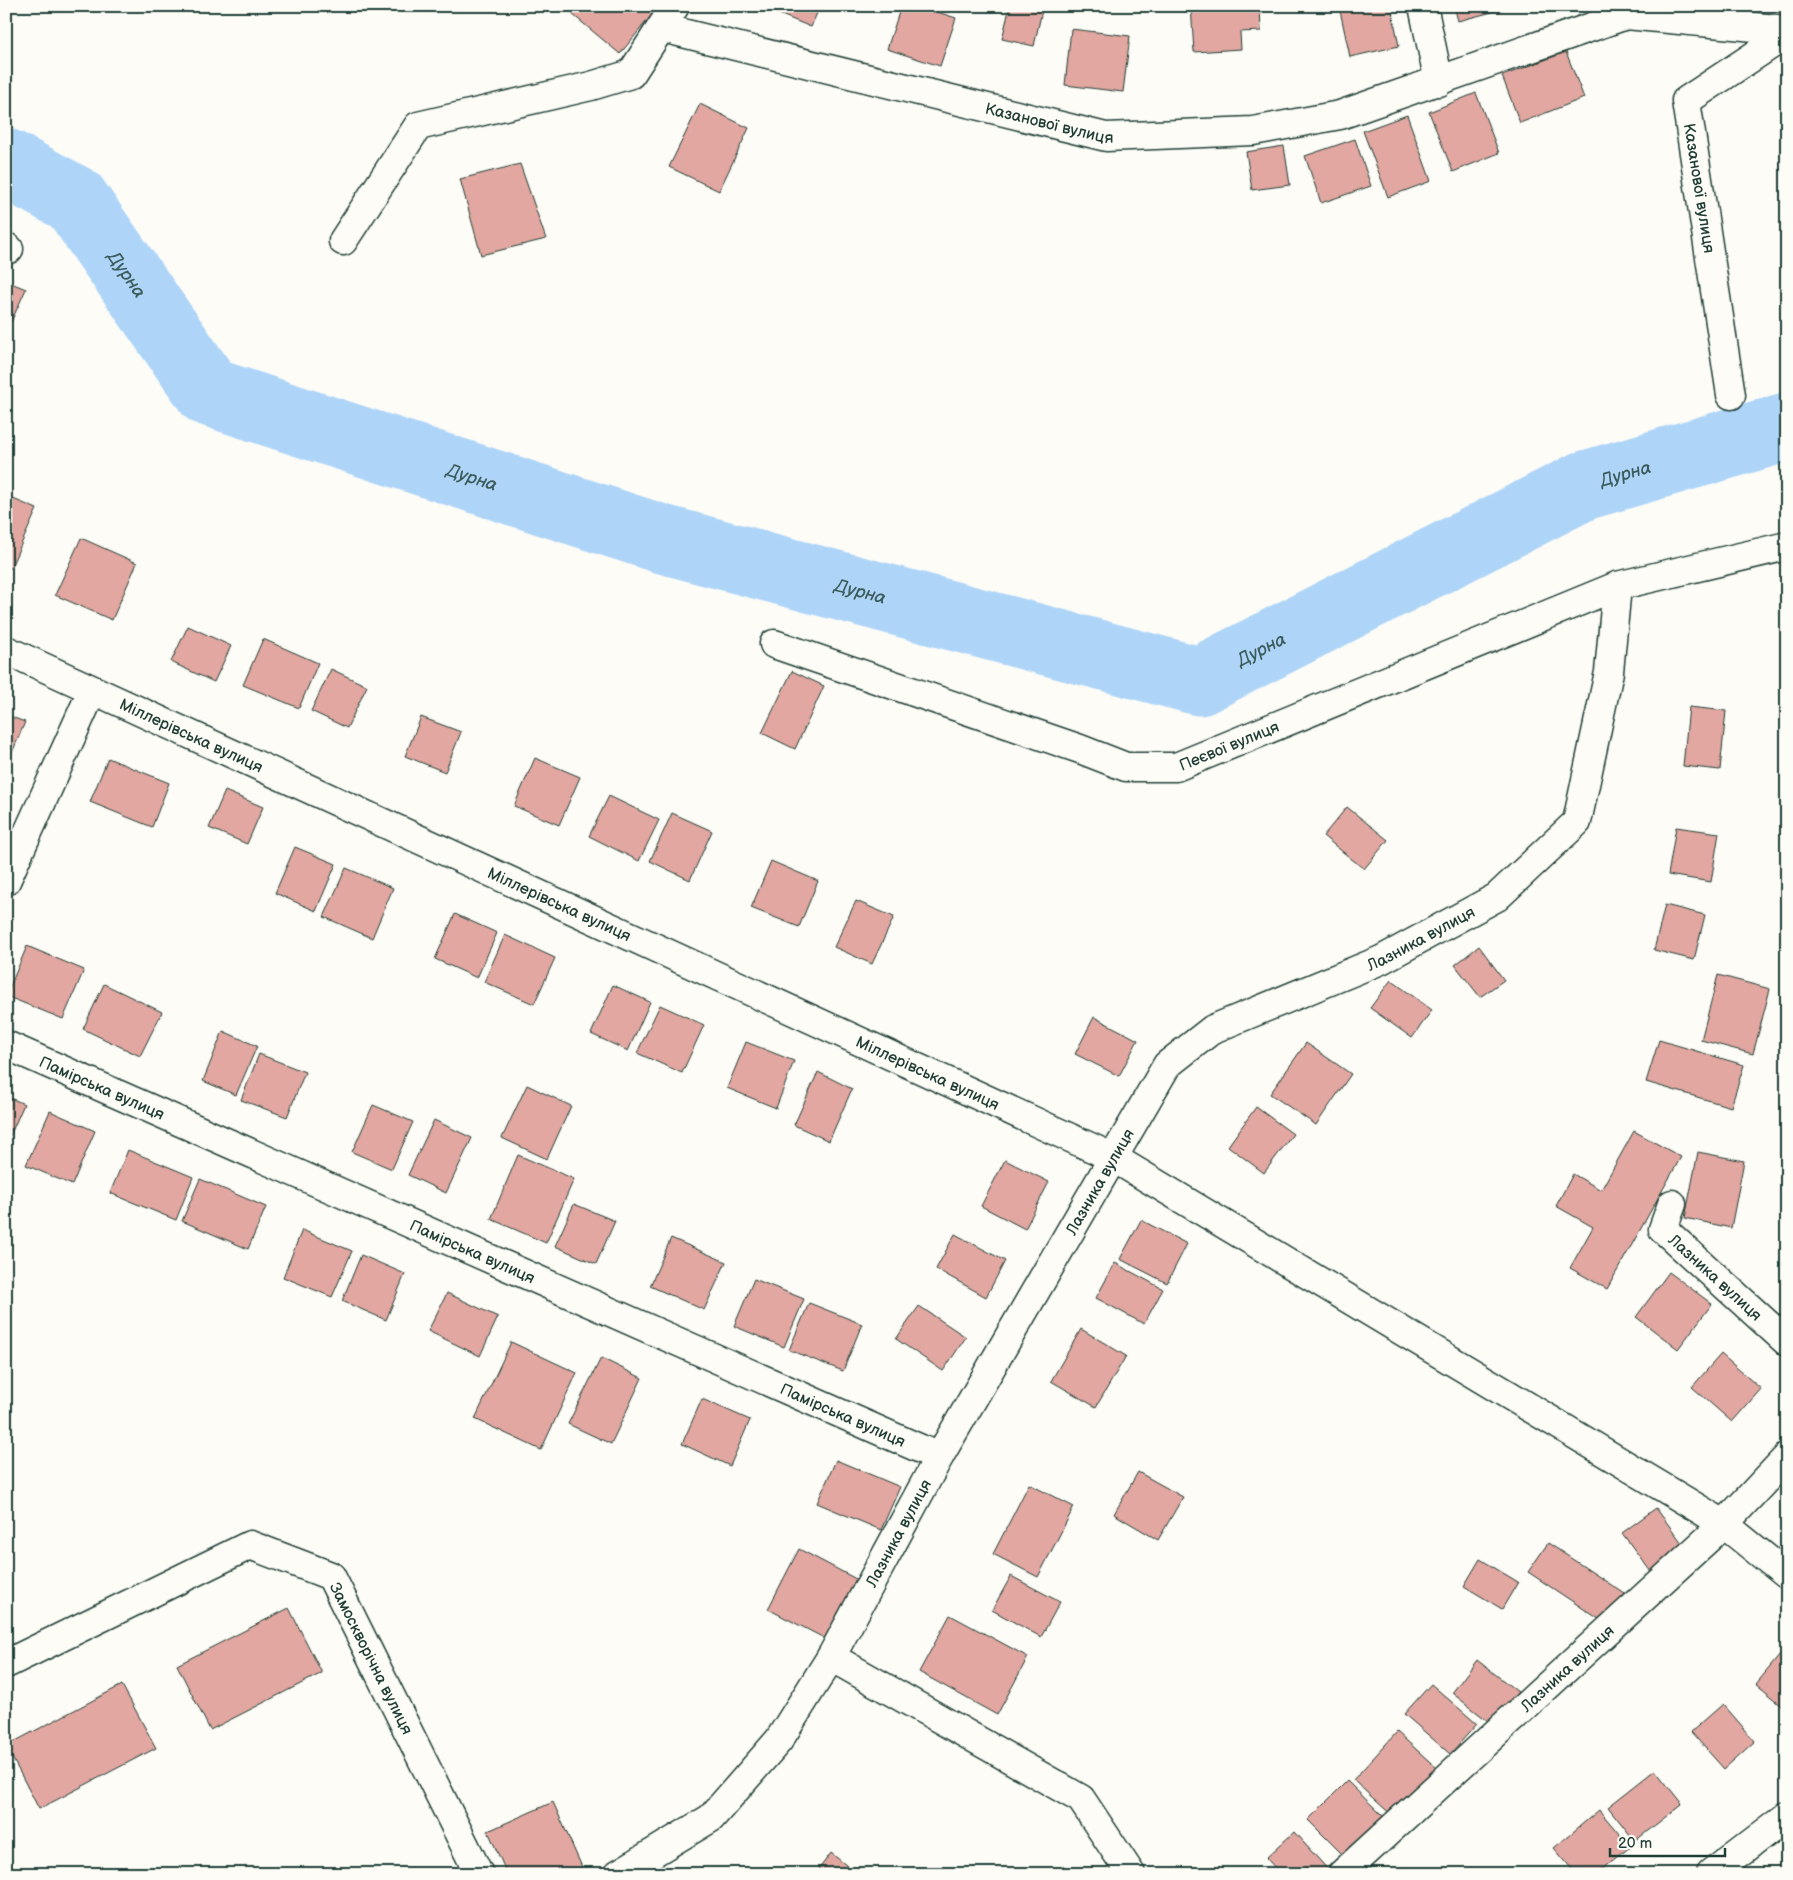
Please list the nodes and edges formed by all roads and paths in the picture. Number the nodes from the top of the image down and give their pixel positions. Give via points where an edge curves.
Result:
1 (1423, 6) edge
2 (668, 17) edge
3 (1787, 30) edge
4 (1787, 34) edge
5 (1439, 82) junction
6 (343, 241) dead end
7 (1731, 395) dead end
8 (1787, 546) edge
9 (1617, 586) junction
10 (774, 644) dead end
11 (6, 650) edge
12 (92, 691) junction
13 (6, 881) edge
14 (6, 1045) edge
15 (1112, 1157) junction
16 (1672, 1204) dead end
17 (1787, 1342) edge
18 (939, 1457) junction
19 (1787, 1457) edge
20 (1724, 1524) junction
21 (1787, 1575) edge
22 (830, 1657) junction
23 (6, 1664) edge
24 (1787, 1816) edge
25 (479, 1874) edge
26 (618, 1874) edge
27 (1131, 1874) edge
28 (1342, 1874) edge
29 (1710, 1874) edge

1 - 5 street
2 - 5 street, Казанової вулиця via 1106,137 1253,130 1340,115
2 - 6 street via 631,74 418,126
3 - 5 street, Казанової вулиця via 1626,15
4 - 7 street, Казанової вулиця via 1686,101
8 - 9 street, Пеєвої вулиця
9 - 10 street, Пеєвої вулиця via 1176,767 1126,767
9 - 15 street, Лазника вулиця via 1609,672 1577,822 1497,897 1381,960 1213,1029 1167,1065
11 - 12 street, Міллерівська вулиця
12 - 13 street
12 - 15 street, Міллерівська вулиця
14 - 18 street, Памірська вулиця
15 - 18 street, Лазника вулиця
15 - 20 street, Міллерівська вулиця
16 - 17 street, Лазника вулиця via 1663,1229
18 - 22 street, Лазника вулиця
19 - 20 street, Лазника вулиця
20 - 21 street, Міллерівська вулиця
20 - 28 street, Лазника вулиця
22 - 26 street, Лазника вулиця via 779,1740 711,1818
22 - 27 street via 1081,1799
23 - 25 street, Замоскворічна вулиця via 250,1545 331,1576
24 - 29 street

